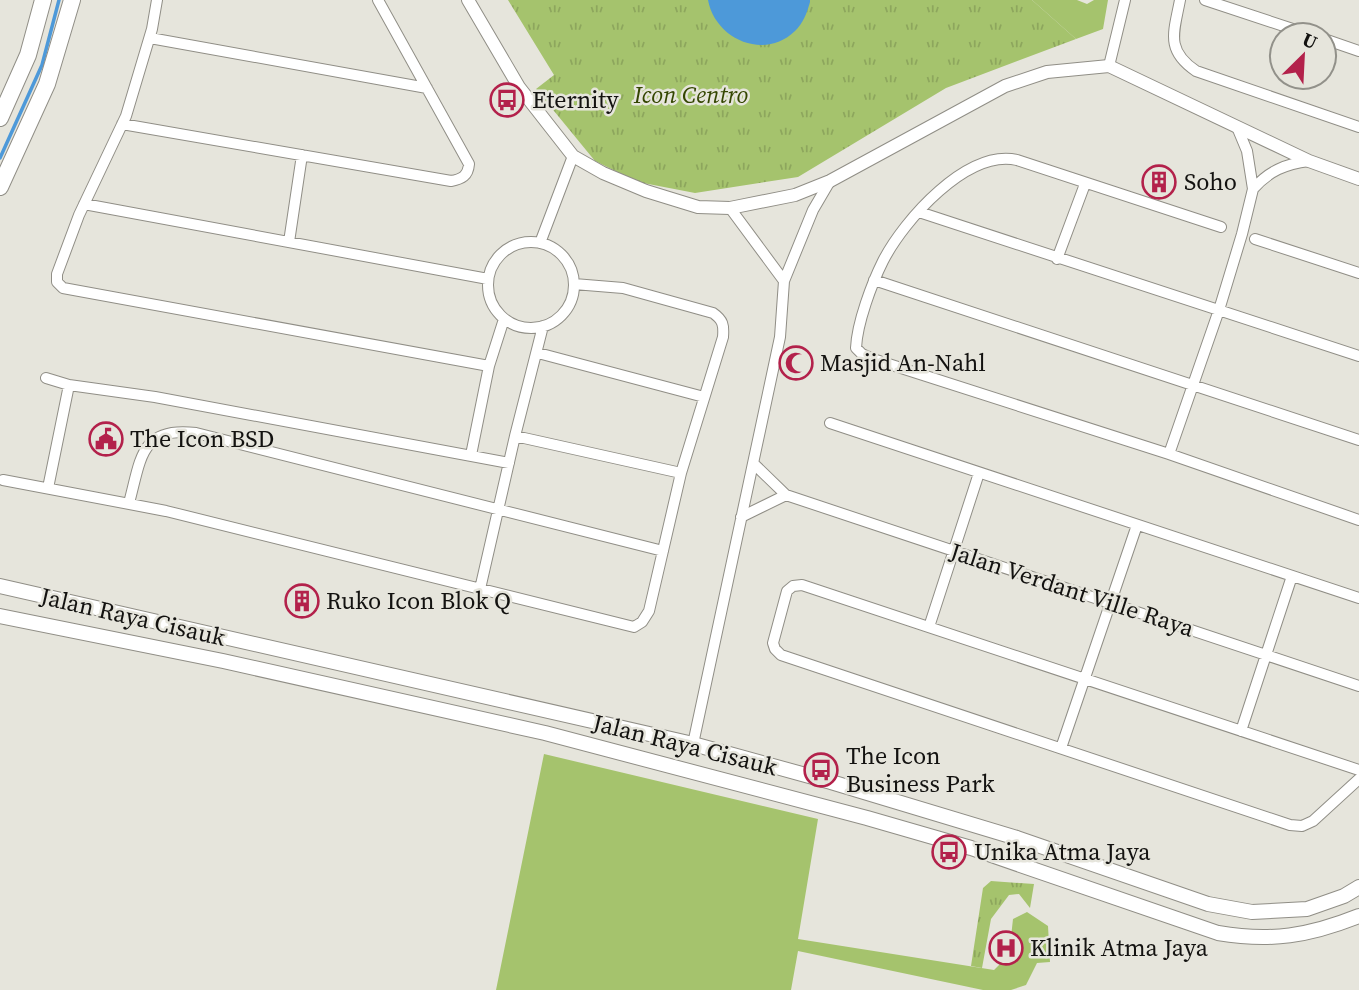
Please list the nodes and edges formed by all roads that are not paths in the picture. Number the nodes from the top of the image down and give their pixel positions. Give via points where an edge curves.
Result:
1 (43, 0) edge
2 (72, 0) edge
3 (157, 0) edge
4 (378, 0) edge
5 (468, 0) edge
6 (1125, 0) edge
7 (1180, 0) edge
8 (1205, 0) edge
9 (1269, 21) edge
10 (150, 38) junction
11 (1338, 44) edge
12 (1359, 51) edge
13 (1109, 66) junction
14 (427, 88) junction
15 (0, 118) edge
16 (122, 124) junction
17 (1237, 127) junction
18 (1359, 127) edge
19 (302, 155) junction
20 (573, 156) junction
21 (1308, 161) junction
22 (1359, 179) edge
23 (830, 181) junction
24 (1085, 184) junction
25 (0, 187) edge
26 (1253, 189) junction
27 (84, 204) junction
28 (730, 208) junction
29 (919, 212) junction
30 (1221, 227) dead end
31 (1255, 239) dead end
32 (289, 242) junction
33 (540, 243) junction
34 (1057, 259) junction
35 (1359, 273) edge
36 (488, 279) junction
37 (874, 280) junction
38 (784, 281) junction
39 (574, 284) junction
40 (1219, 310) junction
41 (504, 319) junction
42 (543, 327) junction
43 (538, 353) junction
44 (1359, 356) edge
45 (489, 366) junction
46 (46, 378) dead end
47 (69, 385) junction
48 (1193, 385) junction
49 (704, 397) junction
50 (830, 424) dead end
51 (515, 436) junction
52 (1359, 440) edge
53 (1170, 454) junction
54 (471, 455) junction
55 (509, 463) junction
56 (754, 464) junction
57 (681, 473) junction
58 (979, 473) junction
59 (3, 480) dead end
60 (48, 488) junction
61 (786, 495) junction
62 (129, 503) junction
63 (498, 510) junction
64 (741, 517) junction
65 (1359, 520) edge
66 (1137, 525) junction
67 (663, 551) junction
68 (953, 551) junction
69 (1292, 576) junction
70 (0, 586) edge
71 (480, 589) junction
72 (1359, 598) edge
73 (1111, 603) junction
74 (0, 616) edge
75 (929, 627) junction
76 (1267, 655) junction
77 (1084, 679) junction
78 (1359, 686) edge
79 (1241, 731) junction
80 (693, 744) junction
81 (1061, 748) junction
82 (1359, 771) edge
83 (1359, 779) edge
84 (1359, 887) edge
85 (1359, 916) edge

1 - 15 main road via 28,55
2 - 25 main road via 58,55
3 - 10 street
4 - 14 street
5 - 20 street via 519,87
6 - 13 street
7 - 18 street via 1174,43 1183,62 1196,71
8 - 9 street
10 - 14 street
10 - 16 street
11 - 12 street
13 - 17 street
13 - 23 street via 1047,72 1005,86
14 - 19 street via 469,164 461,179 450,181
16 - 19 street
16 - 27 street
17 - 21 street
17 - 26 street via 1250,161
19 - 32 street
20 - 28 street via 646,191 698,207
20 - 33 street
21 - 22 street
21 - 26 street via 1281,167
23 - 28 street via 795,195
23 - 38 street via 813,209
24 - 29 street via 1017,160 990,160 954,179
24 - 30 street
24 - 34 street
26 - 40 street
27 - 32 street
27 - 45 street via 57,274 57,282 64,288
28 - 38 street
29 - 34 street
29 - 37 street via 884,258
31 - 35 street
32 - 36 street
33 - 36 street via 510,247 495,260
33 - 39 street via 560,253
34 - 40 street
36 - 41 street via 491,301
37 - 48 street
37 - 53 street via 856,341 862,354
38 - 56 street via 780,337
39 - 42 street via 566,310
39 - 49 street via 622,288 719,317 723,337
40 - 44 street
40 - 48 street
41 - 42 street via 516,326
41 - 45 street
42 - 43 street
43 - 49 street
43 - 51 street
45 - 54 street
46 - 47 street
47 - 54 street
47 - 60 street
48 - 52 street
48 - 53 street
49 - 57 street
50 - 58 street
51 - 55 street
51 - 57 street
53 - 65 street
54 - 55 street
55 - 63 street
56 - 61 street, Jalan Verdant Ville Raya
56 - 64 street
57 - 67 street
58 - 66 street
58 - 68 street
59 - 60 street
60 - 62 street
61 - 64 street
61 - 68 street, Jalan Verdant Ville Raya
62 - 63 street via 147,446 161,434 178,431
62 - 71 street
63 - 67 street
63 - 71 street
64 - 80 street
66 - 69 street
66 - 73 street
67 - 71 street via 649,611 634,627
68 - 73 street, Jalan Verdant Ville Raya
68 - 75 street
69 - 72 street
69 - 76 street
70 - 80 main road, Jalan Raya Cisauk
73 - 76 street, Jalan Verdant Ville Raya
73 - 77 street
74 - 85 main road, Jalan Raya Cisauk via 545,733 971,848 1218,933 1280,937 1325,929
75 - 77 street
75 - 81 street via 797,585 787,591 773,646 781,655
76 - 78 street, Jalan Verdant Ville Raya
76 - 79 street
77 - 79 street
77 - 81 street
79 - 82 street
80 - 84 main road, Jalan Raya Cisauk via 903,803 1229,908 1252,912 1307,909
81 - 83 street via 1290,825 1312,821

